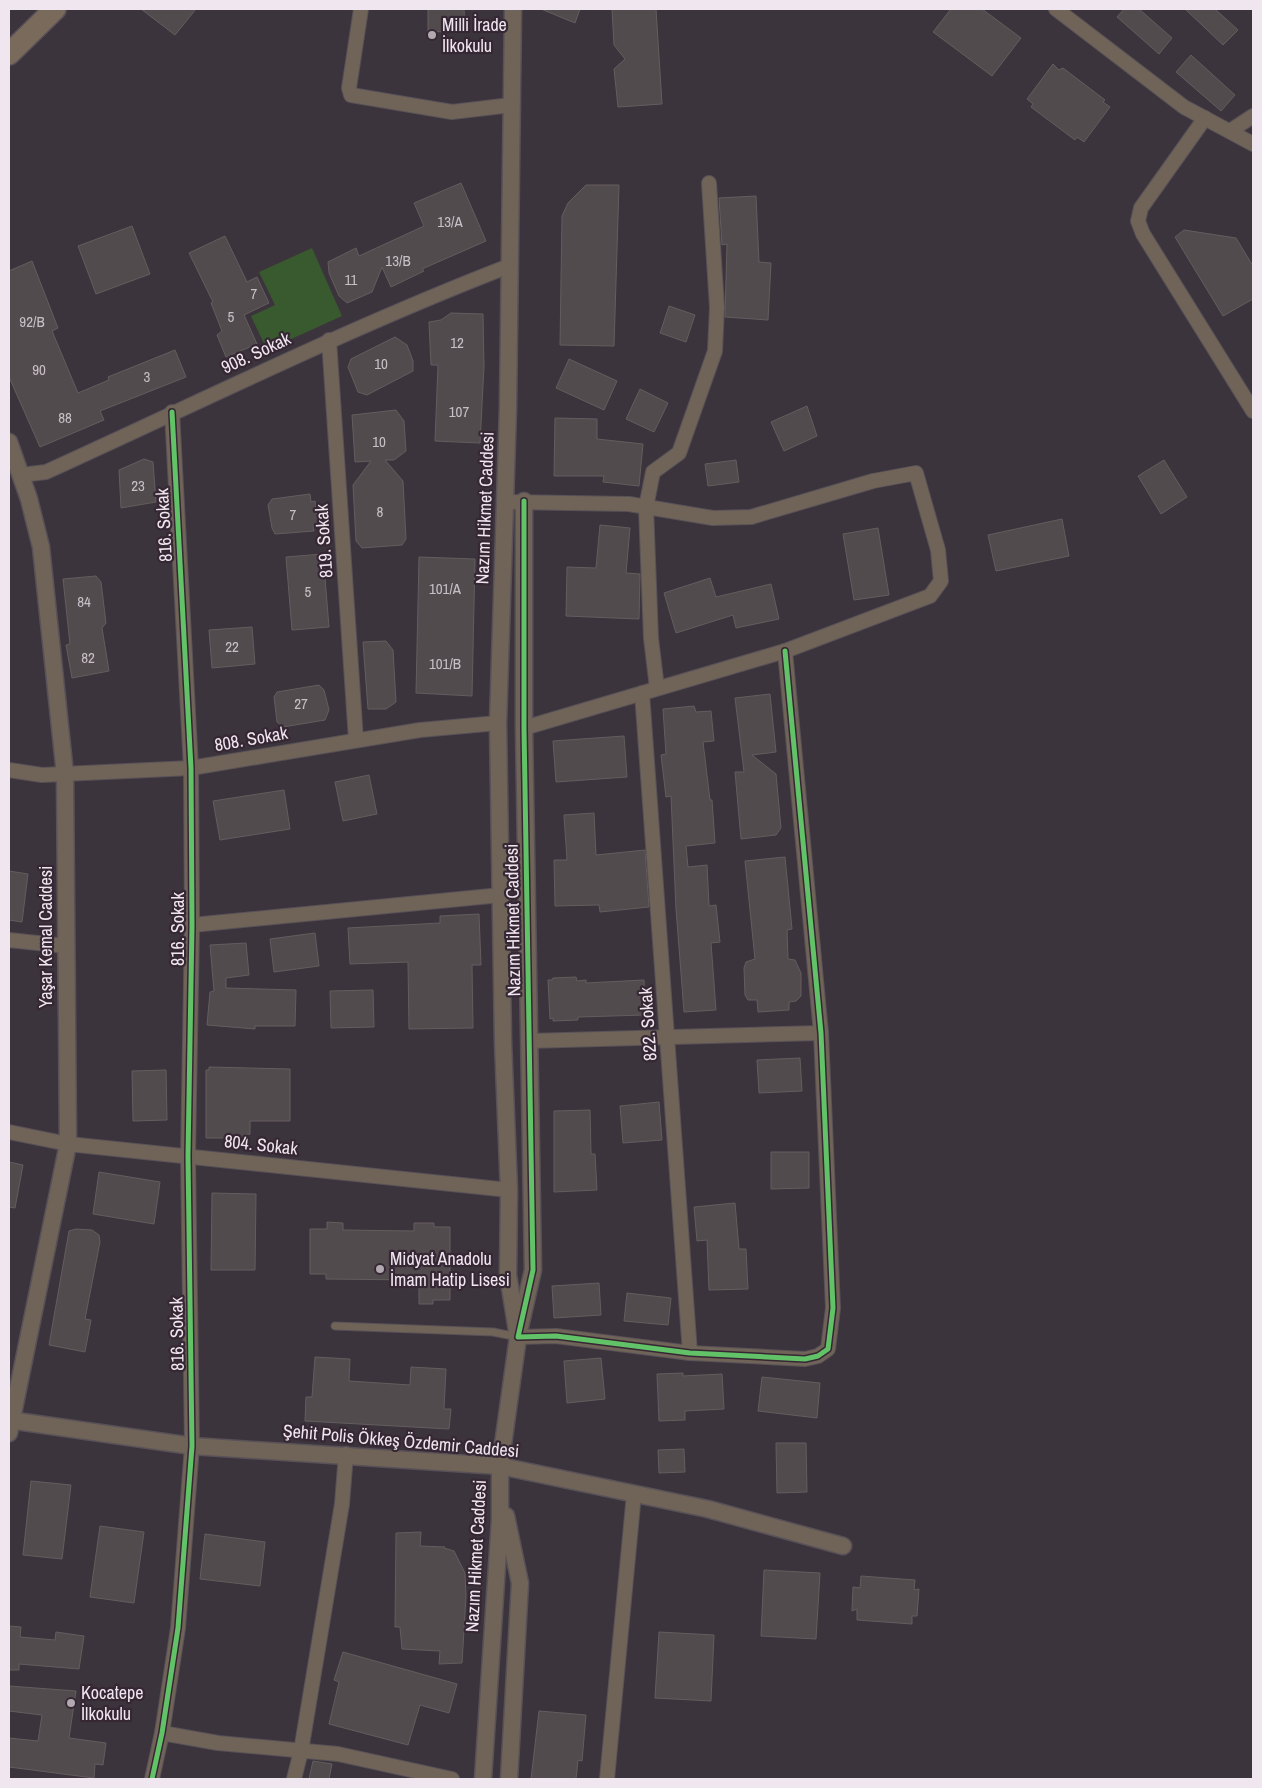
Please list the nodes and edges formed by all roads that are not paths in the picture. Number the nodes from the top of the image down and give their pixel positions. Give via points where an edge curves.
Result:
1 (56, 9) edge
2 (361, 9) edge
3 (513, 9) edge
4 (1056, 9) edge
5 (9, 54) edge
6 (511, 105) junction
7 (1253, 116) edge
8 (1205, 118) junction
9 (1230, 131) junction
10 (1253, 144) edge
11 (709, 183) dead end
12 (509, 266) junction
13 (329, 340) junction
14 (1253, 411) edge
15 (172, 412) junction
16 (9, 442) edge
17 (21, 475) junction
18 (524, 501) junction
19 (504, 502) junction
20 (646, 507) junction
21 (785, 652) junction
22 (658, 688) junction
23 (642, 693) junction
24 (498, 723) junction
25 (524, 728) junction
26 (356, 740) junction
27 (191, 768) junction
28 (9, 770) edge
29 (65, 774) junction
30 (500, 895) junction
31 (192, 925) junction
32 (9, 940) edge
33 (66, 946) junction
34 (821, 1032) junction
35 (667, 1036) junction
36 (528, 1041) junction
37 (9, 1132) edge
38 (68, 1144) junction
39 (188, 1156) junction
40 (509, 1190) junction
41 (335, 1326) dead end
42 (518, 1337) junction
43 (690, 1353) junction
44 (13, 1393) edge
45 (9, 1425) edge
46 (192, 1446) junction
47 (346, 1454) junction
48 (500, 1466) junction
49 (500, 1487) junction
50 (634, 1494) junction
51 (844, 1546) dead end
52 (162, 1733) junction
53 (301, 1751) junction
54 (152, 1779) edge
55 (294, 1779) edge
56 (452, 1779) edge
57 (483, 1779) edge
58 (509, 1779) edge
59 (607, 1779) edge

1 - 5 main road
2 - 6 street via 349,88 352,94 452,112
3 - 6 street, Nazım Hikmet Caddesi
4 - 8 street via 1184,107
6 - 12 street, Nazım Hikmet Caddesi
7 - 9 street
8 - 9 street
8 - 14 street via 1141,208 1138,221
9 - 10 street
11 - 20 street via 717,307 715,351 679,453 653,472
12 - 13 street, 908. Sokak
12 - 19 street, Nazım Hikmet Caddesi
13 - 15 street, 908. Sokak
13 - 26 street, 819. Sokak
15 - 17 street, 908. Sokak via 46,472
15 - 27 street, 816. Sokak
16 - 17 street, Yaşar Kemal Caddesi
17 - 29 street, Yaşar Kemal Caddesi via 41,548
18 - 19 street
18 - 20 street
18 - 25 street, Nazım Hikmet Caddesi
19 - 24 street, Nazım Hikmet Caddesi
20 - 21 street via 713,518 750,516 916,473 938,550 941,581 930,596
20 - 22 street via 651,638
21 - 22 street
21 - 34 street
22 - 23 street
23 - 25 street
23 - 35 street, 822. Sokak
24 - 26 street, 808. Sokak
24 - 30 street, Nazım Hikmet Caddesi
25 - 36 street, Nazım Hikmet Caddesi
26 - 27 street, 808. Sokak
27 - 29 street, 808. Sokak
27 - 31 street, 816. Sokak
28 - 29 street, 808. Sokak
29 - 33 street, Yaşar Kemal Caddesi
30 - 31 street
30 - 40 street, Nazım Hikmet Caddesi
31 - 39 street, 816. Sokak
32 - 33 street
33 - 38 street, Yaşar Kemal Caddesi
34 - 35 street
34 - 43 street via 833,1308 828,1349 805,1359
35 - 36 street
35 - 43 street, 822. Sokak
36 - 42 street, Nazım Hikmet Caddesi via 533,1270
37 - 38 street, 804. Sokak
38 - 39 street, 804. Sokak
38 - 44 street, Yaşar Kemal Caddesi
39 - 40 street, 804. Sokak
39 - 46 street, 816. Sokak
40 - 42 street, Nazım Hikmet Caddesi via 508,1275
41 - 42 lane via 493,1332
42 - 43 street via 556,1336
42 - 48 street, Nazım Hikmet Caddesi
44 - 45 street, Yaşar Kemal Caddesi
45 - 46 street, Şehit Polis Ökkeş Özdemir Caddesi
46 - 47 street, Şehit Polis Ökkeş Özdemir Caddesi
46 - 52 street, 816. Sokak via 178,1628
47 - 48 street, Şehit Polis Ökkeş Özdemir Caddesi
47 - 53 street via 342,1504
48 - 49 street, Nazım Hikmet Caddesi
48 - 50 street, Şehit Polis Ökkeş Özdemir Caddesi
49 - 57 street, Nazım Hikmet Caddesi
49 - 58 street via 520,1584
50 - 51 street, Şehit Polis Ökkeş Özdemir Caddesi via 708,1509
50 - 59 street
52 - 53 street via 218,1743
52 - 54 street, 816. Sokak
53 - 55 street
53 - 56 street via 338,1754

